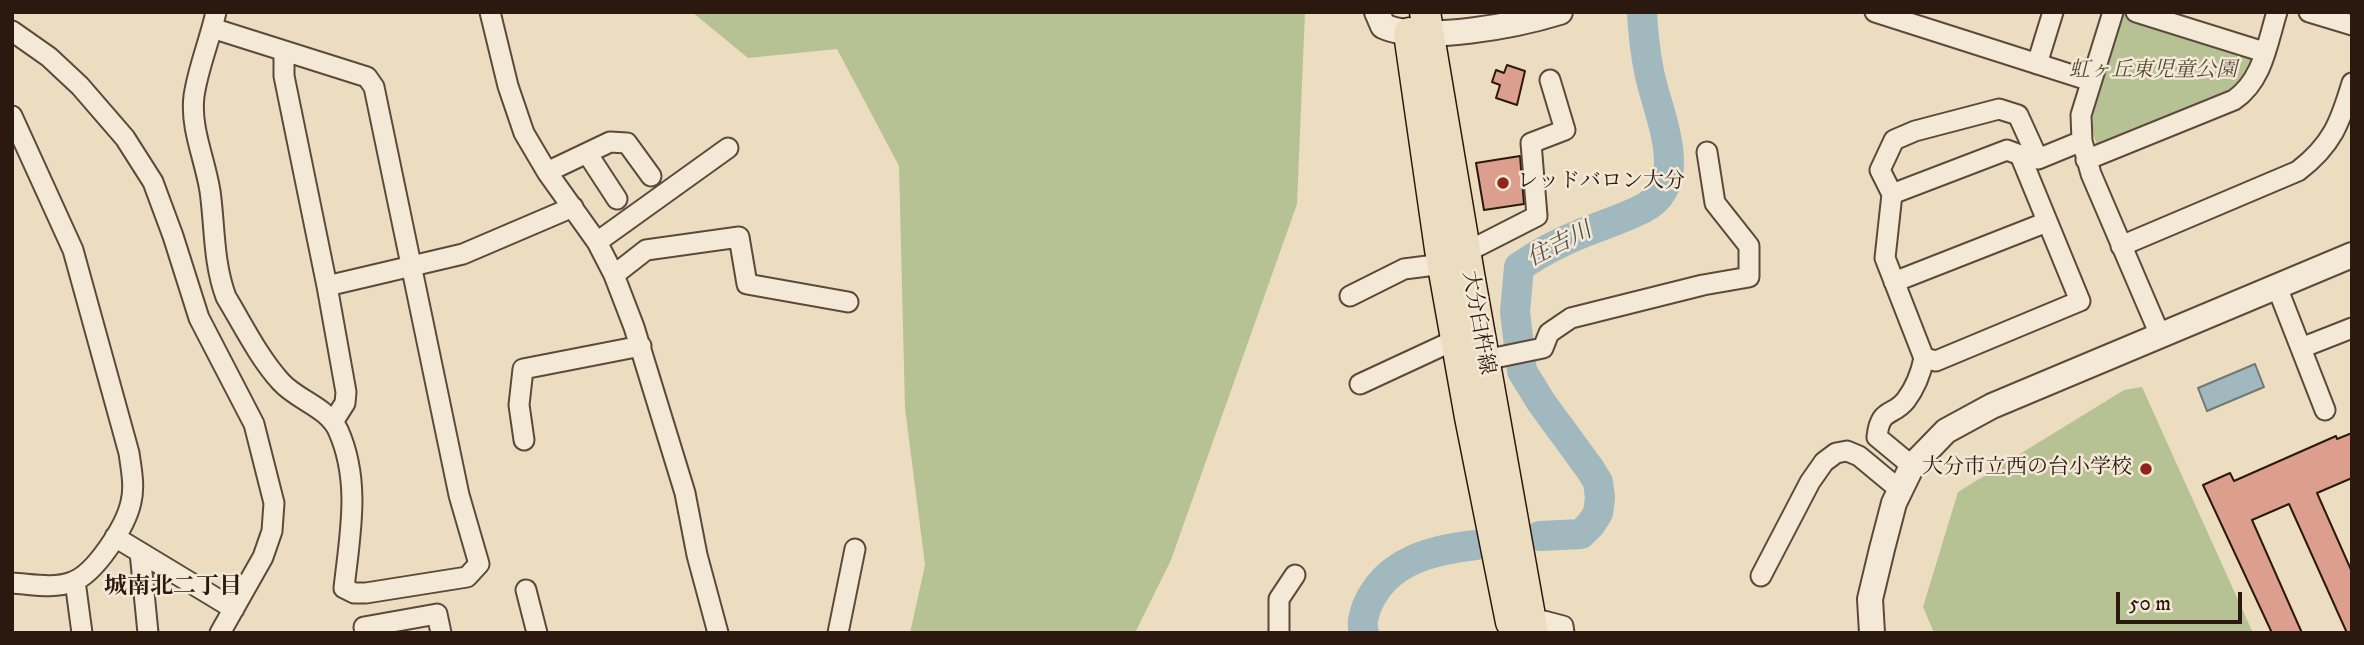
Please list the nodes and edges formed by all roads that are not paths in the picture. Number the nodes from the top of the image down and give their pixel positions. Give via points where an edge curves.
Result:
1 (490, 12) edge
2 (1377, 12) edge
3 (1560, 12) edge
4 (1875, 12) edge
5 (2053, 12) edge
6 (2113, 12) edge
7 (2136, 12) edge
8 (2277, 12) edge
9 (2309, 12) edge
10 (212, 18) edge
11 (1516, 18) edge
12 (1417, 23) edge
13 (2352, 25) edge
14 (12, 31) edge
15 (284, 51) junction
16 (2264, 52) junction
17 (2037, 64) junction
18 (1550, 79) dead end
19 (2091, 81) junction
20 (2352, 83) edge
21 (12, 116) edge
22 (728, 148) dead end
23 (2084, 150) junction
24 (1707, 152) dead end
25 (587, 153) junction
26 (547, 172) junction
27 (651, 176) dead end
28 (1892, 194) junction
29 (617, 199) dead end
30 (573, 207) junction
31 (2047, 222) junction
32 (597, 242) junction
33 (2121, 246) junction
34 (2352, 255) edge
35 (1454, 258) junction
36 (412, 267) junction
37 (614, 275) junction
38 (1894, 282) junction
39 (327, 286) junction
40 (2277, 287) junction
41 (1350, 296) dead end
42 (848, 302) dead end
43 (2352, 328) edge
44 (2160, 335) junction
45 (641, 346) junction
46 (2301, 348) junction
47 (1477, 355) junction
48 (1924, 358) junction
49 (1360, 384) dead end
50 (2325, 410) dead end
51 (333, 422) junction
52 (524, 440) dead end
53 (1912, 466) junction
54 (1900, 490) junction
55 (115, 537) junction
56 (855, 549) dead end
57 (140, 552) junction
58 (1295, 575) dead end
59 (1761, 576) dead end
60 (75, 581) junction
61 (12, 583) edge
62 (526, 590) dead end
63 (234, 609) junction
64 (1522, 629) edge
65 (82, 633) edge
66 (148, 633) edge
67 (220, 633) edge
68 (365, 633) edge
69 (441, 633) edge
70 (537, 633) edge
71 (718, 633) edge
72 (838, 633) edge
73 (1279, 633) edge
74 (1564, 633) edge
75 (1871, 633) edge

1 - 26 street via 516,112
2 - 12 street via 1383,26
3 - 11 street
4 - 17 street
5 - 17 street
6 - 19 street
7 - 16 street
8 - 16 street
9 - 13 street
10 - 15 street
10 - 51 street via 192,118 210,192 222,287 280,381
11 - 12 street
12 - 35 main road, 大分臼杵線
14 - 63 street via 80,86 148,172 202,326 254,424 274,514 269,546
15 - 36 street via 368,78 374,87
15 - 39 street via 284,76
16 - 23 street via 2257,78 2234,100
17 - 19 street
18 - 35 street via 1565,130 1531,143 1537,216
19 - 23 street via 2081,115
20 - 33 street via 2332,138 2298,171
21 - 55 street via 73,250 129,453 131,501
22 - 32 street
23 - 28 street via 2038,159 2018,115 1999,109 1894,140 1881,170
23 - 33 street
24 - 47 street via 1715,203 1749,246 1749,278 1571,318 1549,333 1543,348 1533,351
25 - 26 street
25 - 27 street via 610,142 627,143
25 - 29 street
26 - 30 street
28 - 31 street via 2007,149 2020,155
28 - 38 street via 1885,258
30 - 32 street
30 - 36 street via 492,243
31 - 38 street
31 - 48 street via 2080,301 1936,361
32 - 37 street
33 - 44 street
34 - 40 street
35 - 41 street via 1404,269
35 - 47 main road, 大分臼杵線
36 - 39 street
36 - 51 street via 459,495 479,564 467,577 366,593 344,588 353,483
37 - 42 street via 646,250 739,237 747,284
37 - 45 street
38 - 48 street
39 - 51 street via 346,399
40 - 44 street
40 - 46 street
43 - 46 street
44 - 53 street via 1974,414 1946,431
45 - 52 street via 523,369 519,404
45 - 71 street via 685,493
46 - 50 street
47 - 49 street
47 - 64 main road, 大分臼杵線
48 - 53 street via 1922,372 1905,402 1878,424 1877,437
53 - 54 street
54 - 59 street via 1859,456 1836,453 1810,482
54 - 75 street via 1870,599
55 - 57 street
55 - 60 street via 100,559
56 - 72 street
57 - 63 street
57 - 66 street
58 - 73 street via 1279,599
60 - 61 street
60 - 65 street
62 - 70 street
63 - 67 street
64 - 74 street via 1544,621 1563,626
68 - 69 street via 364,627 437,614

